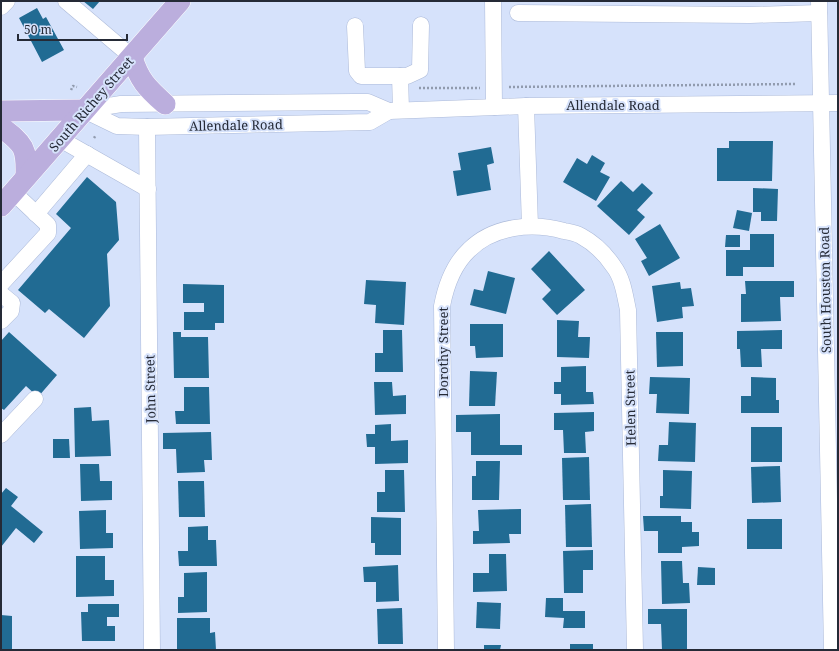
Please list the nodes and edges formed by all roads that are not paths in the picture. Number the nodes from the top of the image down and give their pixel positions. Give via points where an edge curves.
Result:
1 (8, 1) edge
2 (66, 1) edge
3 (180, 1) edge
4 (493, 1) edge
5 (1, 7) edge
6 (819, 7) edge
7 (518, 13) dead end
8 (421, 25) dead end
9 (356, 26) dead end
10 (132, 56) junction
11 (361, 76) junction
12 (400, 82) junction
13 (362, 102) junction
14 (165, 104) junction
15 (821, 104) junction
16 (838, 104) edge
17 (526, 106) junction
18 (494, 107) junction
19 (84, 110) junction
20 (395, 110) junction
21 (1, 111) edge
22 (1, 127) edge
23 (147, 127) junction
24 (60, 139) junction
25 (87, 154) junction
26 (26, 176) junction
27 (148, 189) junction
28 (7, 199) edge
29 (36, 214) junction
30 (530, 226) junction
31 (1, 284) edge
32 (1, 294) edge
33 (1, 321) edge
34 (35, 399) dead end
35 (1, 435) edge
36 (835, 562) edge
37 (152, 650) edge
38 (446, 650) edge
39 (634, 650) edge
40 (832, 650) edge

1 - 5 street
2 - 10 street
3 - 10 main road, South Richey Street
4 - 18 street
6 - 7 street via 750,15
6 - 15 street, South Houston Road
8 - 12 street via 420,70
9 - 11 street via 357,71
10 - 14 main road via 137,74
10 - 19 main road, South Richey Street
11 - 12 street
11 - 13 street
12 - 20 street
13 - 14 street, Allendale Road
13 - 20 street, Allendale Road
14 - 19 street, Allendale Road via 121,104
15 - 16 street, Allendale Road
15 - 17 street, Allendale Road
15 - 36 street, South Houston Road
17 - 18 street, Allendale Road
17 - 30 street
18 - 20 street, Allendale Road
19 - 21 main road, Allendale Road
19 - 23 street, Allendale Road via 117,126
19 - 24 main road, South Richey Street
20 - 23 street, Allendale Road via 370,122
22 - 26 main road via 18,139 27,155
23 - 27 street, John Street
24 - 25 street
24 - 26 main road, South Richey Street
25 - 27 street
25 - 29 street
26 - 28 main road, South Richey Street
27 - 37 street, John Street
28 - 29 street
29 - 31 street via 48,225 48,233
30 - 38 street, Dorothy Street via 505,229 484,238 469,250 446,284 442,306
30 - 39 street, Helen Street via 580,235 600,250 615,268 622,285 628,310
32 - 33 street via 12,303 11,311
34 - 35 street
36 - 40 street, South Houston Road

